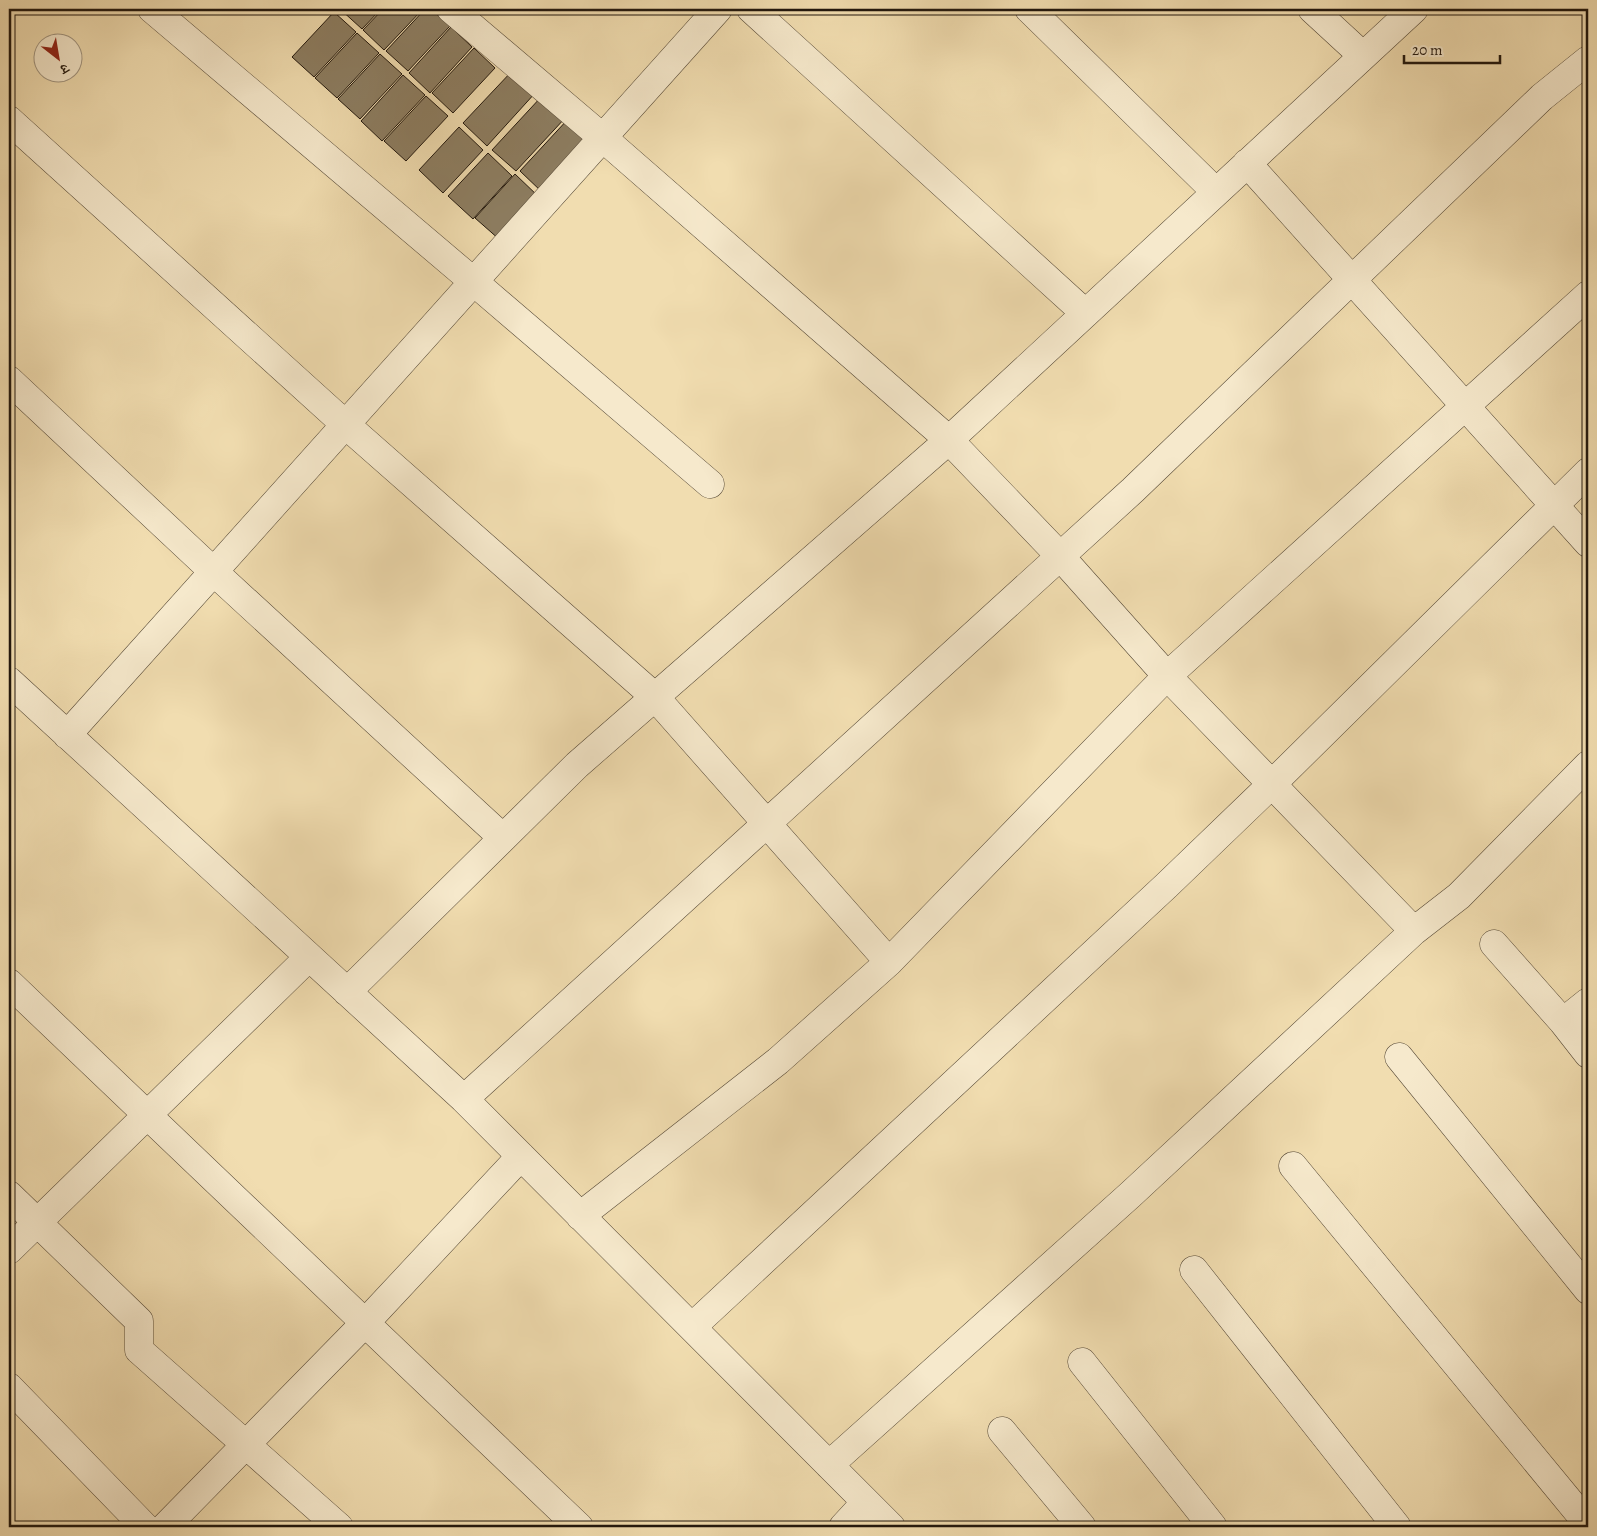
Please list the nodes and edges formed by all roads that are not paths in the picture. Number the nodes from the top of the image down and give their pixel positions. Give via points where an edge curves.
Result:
1 (152, 9) edge
2 (451, 9) edge
3 (718, 9) edge
4 (751, 9) edge
5 (1029, 9) edge
6 (1312, 9) edge
7 (1414, 9) edge
8 (1363, 56) junction
9 (1588, 60) edge
10 (9, 120) edge
11 (603, 138) junction
12 (1248, 163) junction
13 (1216, 192) junction
14 (1352, 278) junction
15 (474, 282) junction
16 (1588, 295) edge
17 (1085, 313) junction
18 (9, 380) edge
19 (1466, 406) junction
20 (346, 425) junction
21 (949, 440) junction
22 (1588, 472) edge
23 (710, 484) dead end
24 (1554, 505) junction
25 (1588, 543) edge
26 (1060, 556) junction
27 (214, 572) junction
28 (1167, 676) junction
29 (11, 688) edge
30 (655, 698) junction
31 (67, 735) junction
32 (1588, 765) edge
33 (1272, 784) junction
34 (766, 823) junction
35 (504, 838) junction
36 (1414, 931) junction
37 (1494, 944) dead end
38 (309, 957) junction
39 (889, 962) junction
40 (9, 983) edge
41 (348, 992) junction
42 (1588, 1002) edge
43 (1563, 1022) junction
44 (1588, 1054) edge
45 (1399, 1057) dead end
46 (464, 1099) junction
47 (146, 1114) junction
48 (521, 1156) junction
49 (1293, 1166) dead end
50 (9, 1195) edge
51 (580, 1216) junction
52 (37, 1223) junction
53 (9, 1250) edge
54 (1194, 1270) dead end
55 (1588, 1290) edge
56 (365, 1323) junction
57 (692, 1327) junction
58 (1082, 1362) dead end
59 (9, 1387) edge
60 (1002, 1431) dead end
61 (245, 1445) junction
62 (829, 1465) junction
63 (866, 1502) junction
64 (1588, 1524) edge
65 (145, 1527) edge
66 (165, 1527) edge
67 (339, 1527) edge
68 (579, 1527) edge
69 (843, 1527) edge
70 (891, 1527) edge
71 (1082, 1527) edge
72 (1213, 1527) edge
73 (1397, 1527) edge

1 - 15 street
2 - 11 street
3 - 11 street
4 - 17 street
5 - 13 street
6 - 8 street
7 - 8 street
8 - 12 street
9 - 14 street via 1542,97
10 - 20 street
11 - 15 street
11 - 21 street
12 - 13 street
12 - 14 street
13 - 17 street
14 - 19 street
14 - 26 street via 1133,490
15 - 20 street
15 - 23 street
16 - 19 street
17 - 21 street
18 - 27 street
19 - 24 street
19 - 28 street
20 - 27 street
20 - 30 street
21 - 26 street
21 - 30 street
22 - 24 street
24 - 25 street
24 - 33 street
26 - 28 street
26 - 34 street
27 - 31 street
27 - 35 street
28 - 33 street
28 - 39 street
29 - 31 street
30 - 34 street
30 - 35 street via 577,765
31 - 38 street
32 - 36 street via 1459,896
33 - 36 street
33 - 57 street
34 - 39 street
34 - 46 street
35 - 41 street
36 - 62 street via 1130,1196
37 - 43 street
38 - 41 street
38 - 47 street
39 - 51 street via 778,1061
40 - 47 street
41 - 46 street
42 - 43 street
43 - 44 street
45 - 55 street
46 - 48 street
47 - 52 street
47 - 56 street
48 - 51 street
48 - 56 street
49 - 64 street
50 - 52 street
51 - 57 street
52 - 53 street
52 - 61 street via 138,1322 139,1350
54 - 73 street
56 - 61 street
56 - 68 street
57 - 62 street
58 - 72 street
59 - 65 street
60 - 71 street
61 - 66 street
61 - 67 street
62 - 63 street
63 - 69 street
63 - 70 street

